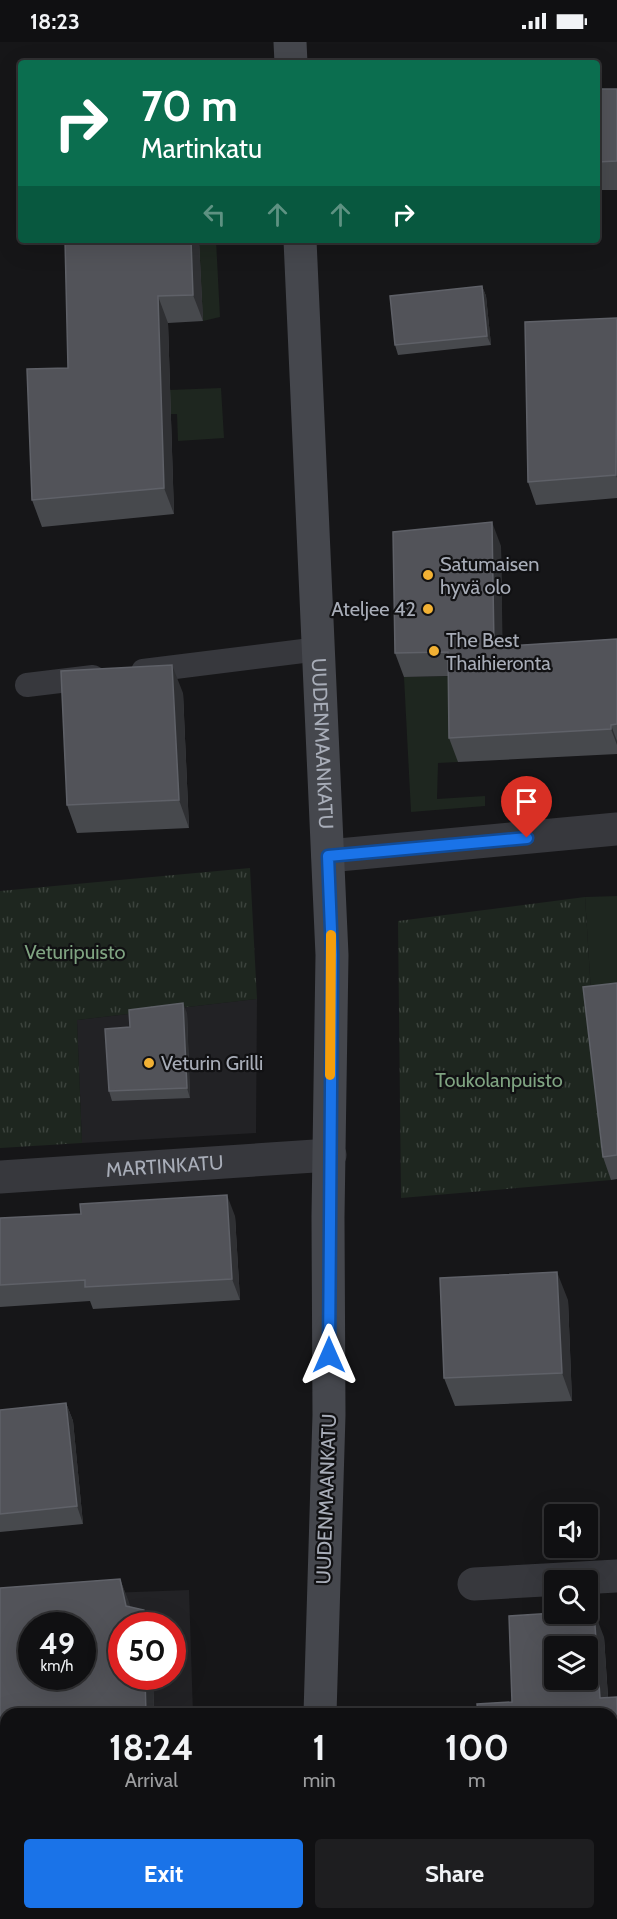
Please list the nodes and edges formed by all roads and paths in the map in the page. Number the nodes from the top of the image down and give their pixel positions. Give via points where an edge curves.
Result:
1 (290, 42) edge
2 (291, 60) edge
3 (300, 243) edge
4 (319, 649) junction
5 (27, 685) dead end
6 (617, 829) edge
7 (328, 856) junction
8 (330, 1155) junction
9 (0, 1177) edge
10 (617, 1576) edge
11 (474, 1584) dead end
12 (320, 1708) edge

1 - 2 main road
3 - 4 main road, UUDENMAANKATU
4 - 5 lane
4 - 7 main road, UUDENMAANKATU
6 - 7 street
7 - 8 main road, UUDENMAANKATU via 332,955
8 - 9 street, MARTINKATU
8 - 12 main road, UUDENMAANKATU via 329,1415
10 - 11 street

